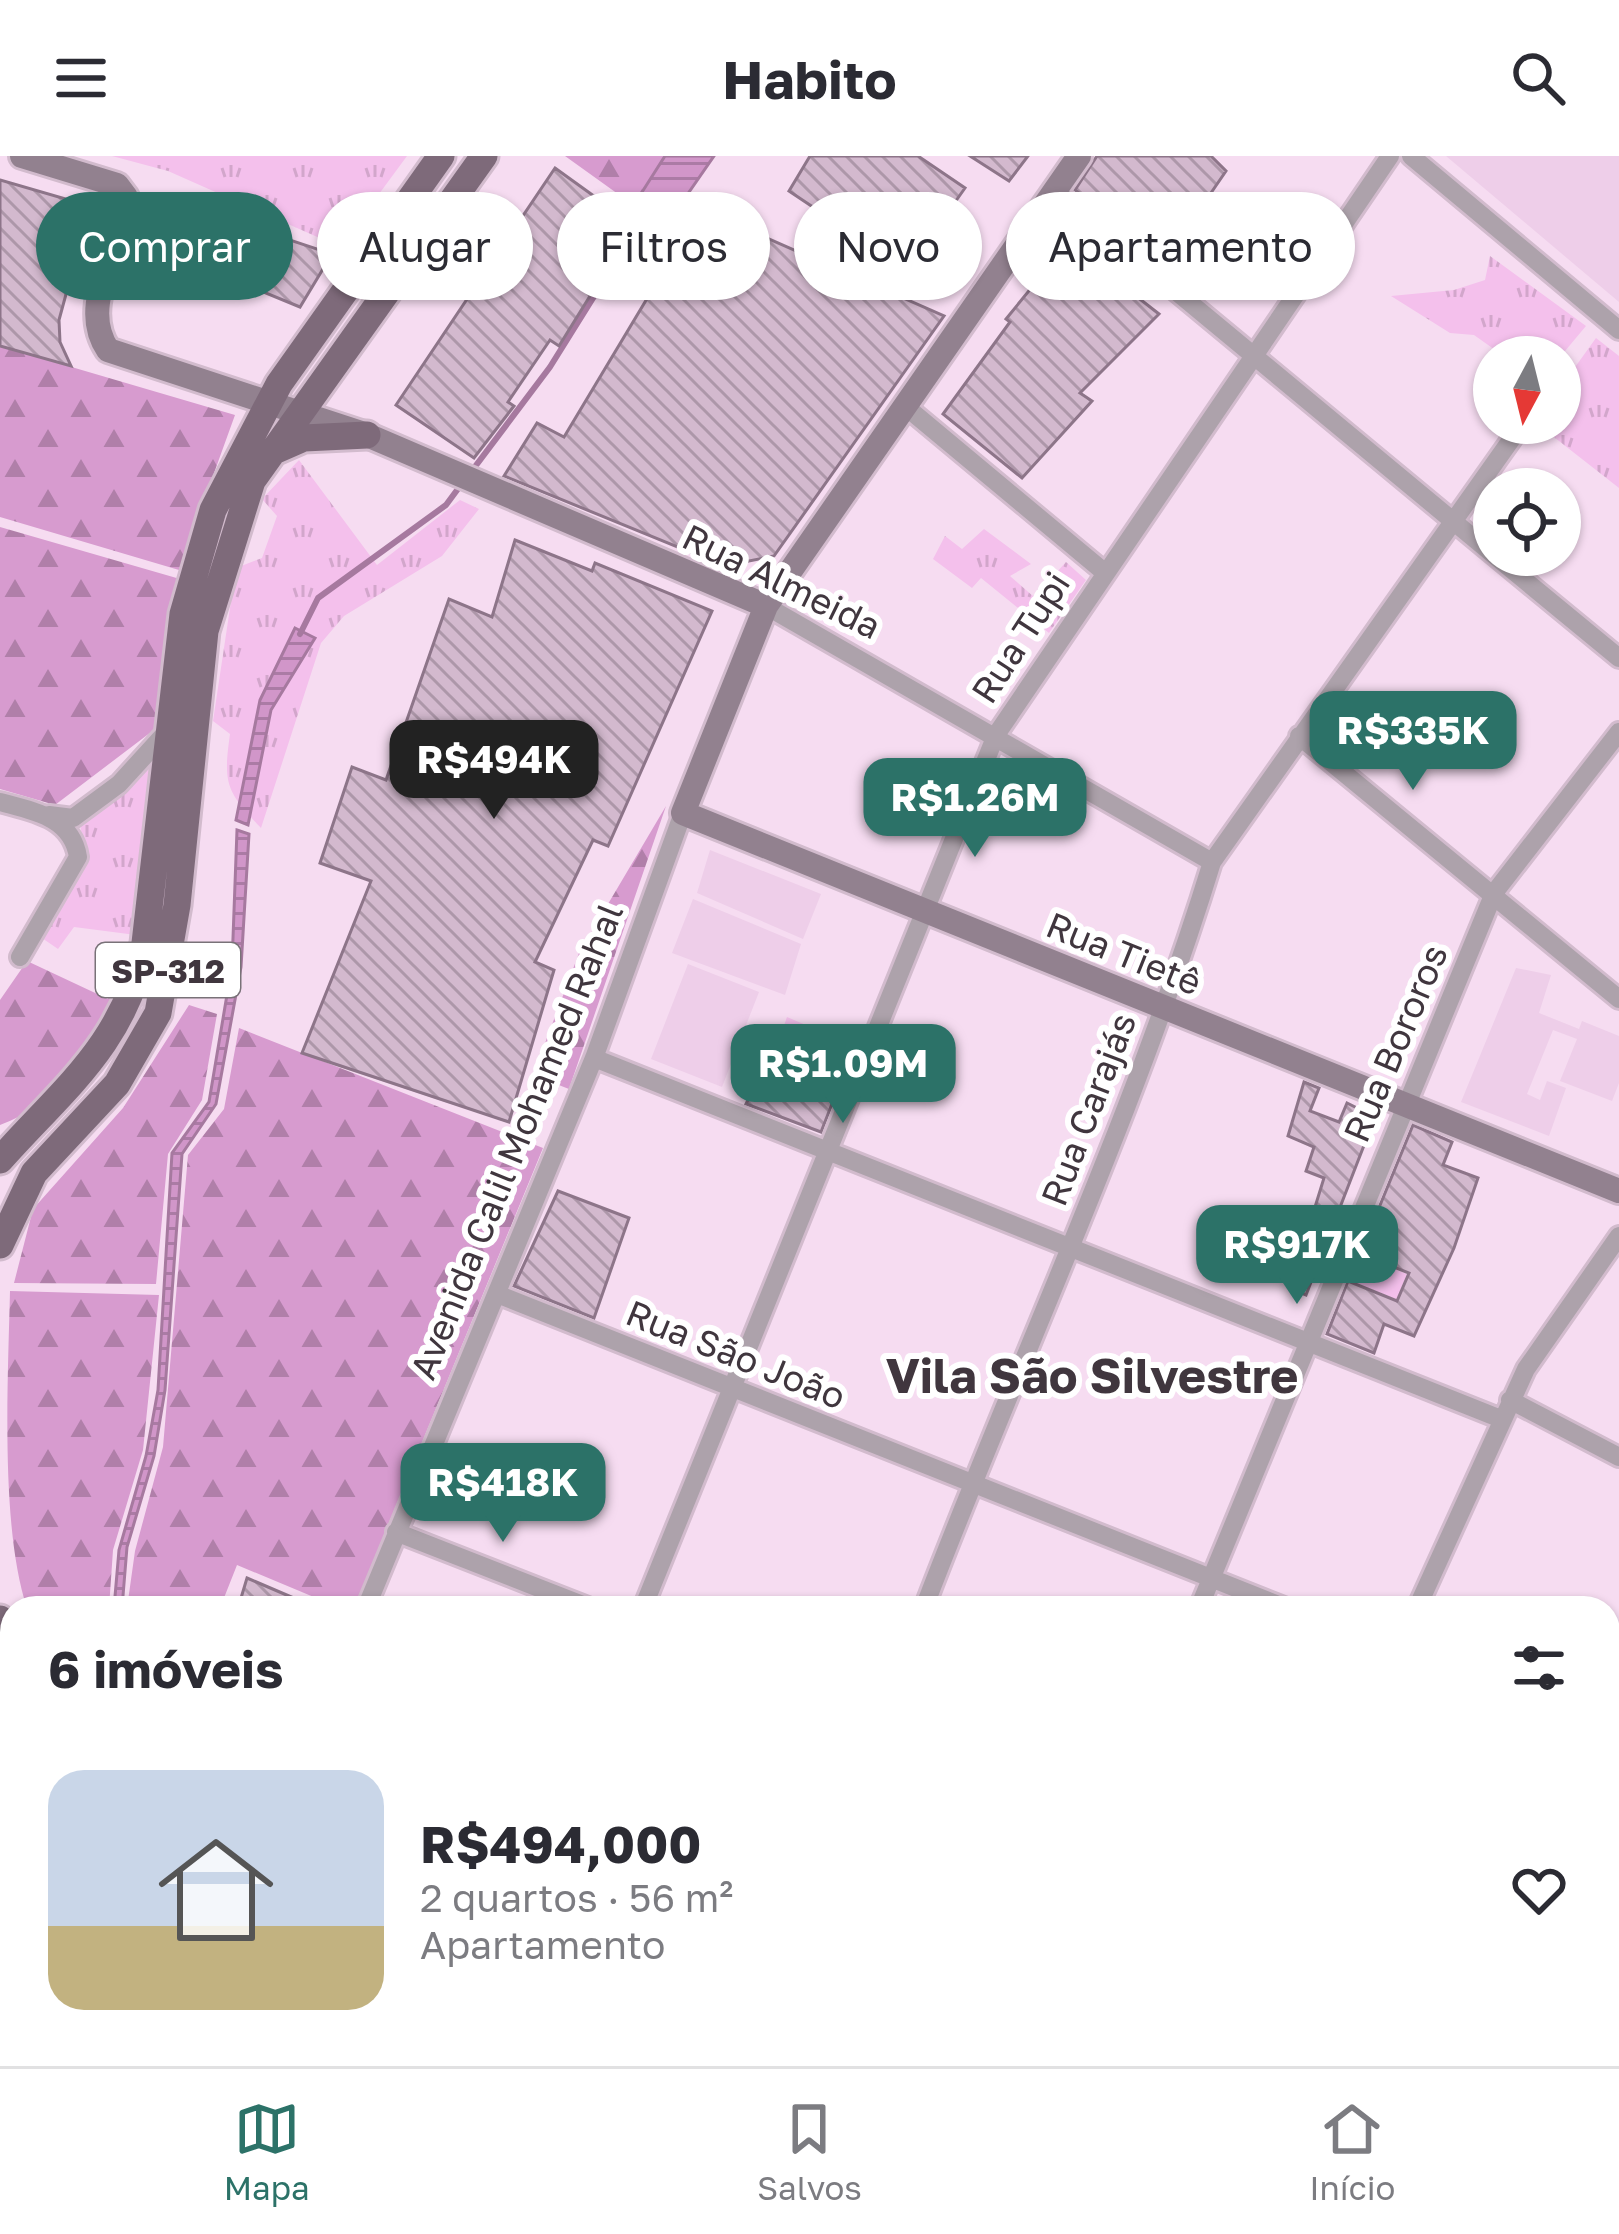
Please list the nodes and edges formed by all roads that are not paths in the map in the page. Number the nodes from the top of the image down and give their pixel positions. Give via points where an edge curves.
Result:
1 (22, 156) edge
2 (441, 156) edge
3 (484, 156) edge
4 (1079, 156) edge
5 (1390, 156) edge
6 (1412, 156) edge
7 (1055, 191) junction
8 (1619, 331) edge
9 (316, 332) junction
10 (1252, 354) junction
11 (315, 386) junction
12 (268, 403) junction
13 (905, 406) junction
14 (297, 412) junction
15 (335, 423) junction
16 (367, 435) junction
17 (1508, 444) edge
18 (268, 455) junction
19 (1454, 521) junction
20 (1473, 537) edge
21 (1103, 571) junction
22 (1519, 576) edge
23 (766, 606) junction
24 (1619, 658) edge
25 (170, 728) junction
26 (1619, 732) edge
27 (995, 735) junction
28 (1298, 736) junction
29 (0, 802) edge
30 (682, 813) junction
31 (49, 815) junction
32 (1211, 862) junction
33 (1493, 893) junction
34 (926, 911) junction
35 (20, 957) dead end
36 (1619, 999) edge
37 (1162, 1006) junction
38 (594, 1058) junction
39 (1406, 1105) junction
40 (828, 1149) junction
41 (0, 1160) edge
42 (0, 1174) edge
43 (1619, 1191) edge
44 (18, 1197) junction
45 (1619, 1237) edge
46 (1072, 1244) junction
47 (0, 1245) edge
48 (497, 1294) junction
49 (1306, 1340) junction
50 (733, 1389) junction
51 (1506, 1410) junction
52 (1619, 1457) edge
53 (972, 1483) junction
54 (396, 1532) junction
55 (1211, 1577) junction
56 (370, 1596) edge
57 (559, 1596) edge
58 (648, 1596) edge
59 (929, 1596) edge
60 (1204, 1596) edge
61 (1257, 1596) edge
62 (1422, 1596) edge

1 - 12 street, Rua Almeida via 117,185 126,197 98,302 98,335 108,350
2 - 9 main road, SP-312
3 - 11 main road, SP-312
4 - 7 street, Avenida Calil Mohamed Rahal
5 - 10 street, Rua Tupi
6 - 8 street
7 - 10 street
7 - 13 street, Avenida Calil Mohamed Rahal
9 - 11 main road
9 - 12 main road, SP-312
10 - 19 street
10 - 21 street, Rua Tupi
11 - 14 main road, SP-312
11 - 15 main road
12 - 14 street, Rua Almeida
12 - 25 main road, SP-312 via 194,564
13 - 21 street
13 - 23 street, Avenida Calil Mohamed Rahal
14 - 15 street, Rua Almeida
14 - 18 main road, SP-312
15 - 16 street, Rua Almeida
16 - 18 main road via 304,437
16 - 23 street, Rua Almeida
17 - 19 street, Rua Carajás
18 - 44 main road, SP-312 via 236,519 205,631 158,1013 118,1084
19 - 20 street
19 - 28 street, Rua Carajás
21 - 27 street, Rua Tupi
22 - 24 street
23 - 27 street, Rua Almeida
23 - 30 street, Avenida Calil Mohamed Rahal
25 - 31 street via 119,784 73,818
25 - 41 main road, SP-312 via 135,987 104,1048
26 - 33 street, Rua Bororos
27 - 32 street, Rua Almeida
27 - 34 street, Rua Tupi
28 - 32 street, Rua Carajás
28 - 33 street
29 - 31 street
30 - 34 street, Rua Tietê
30 - 38 street, Avenida Calil Mohamed Rahal
31 - 35 street via 71,835 78,857
32 - 37 street, Rua Carajás
33 - 36 street
33 - 39 street, Rua Bororos
34 - 37 street, Rua Tietê
34 - 40 street, Rua Tupi
37 - 39 street, Rua Tietê
37 - 46 street, Rua Carajás
38 - 40 street
38 - 48 street, Avenida Calil Mohamed Rahal
39 - 43 street, Rua Tietê
39 - 49 street, Rua Bororos
40 - 46 street
40 - 50 street, Rua Tupi
42 - 44 main road
44 - 47 main road, SP-312
45 - 51 street
46 - 49 street
46 - 53 street, Rua Carajás
48 - 50 street, Rua São João
48 - 54 street, Avenida Calil Mohamed Rahal
49 - 51 street
49 - 55 street, Rua Bororos
50 - 53 street, Rua São João
50 - 58 street, Rua Tupi
51 - 52 street
51 - 62 street
53 - 55 street, Rua São João
53 - 59 street, Rua Carajás
54 - 56 street, Avenida Calil Mohamed Rahal
54 - 57 street
55 - 60 street, Rua Bororos
55 - 61 street, Rua São João

